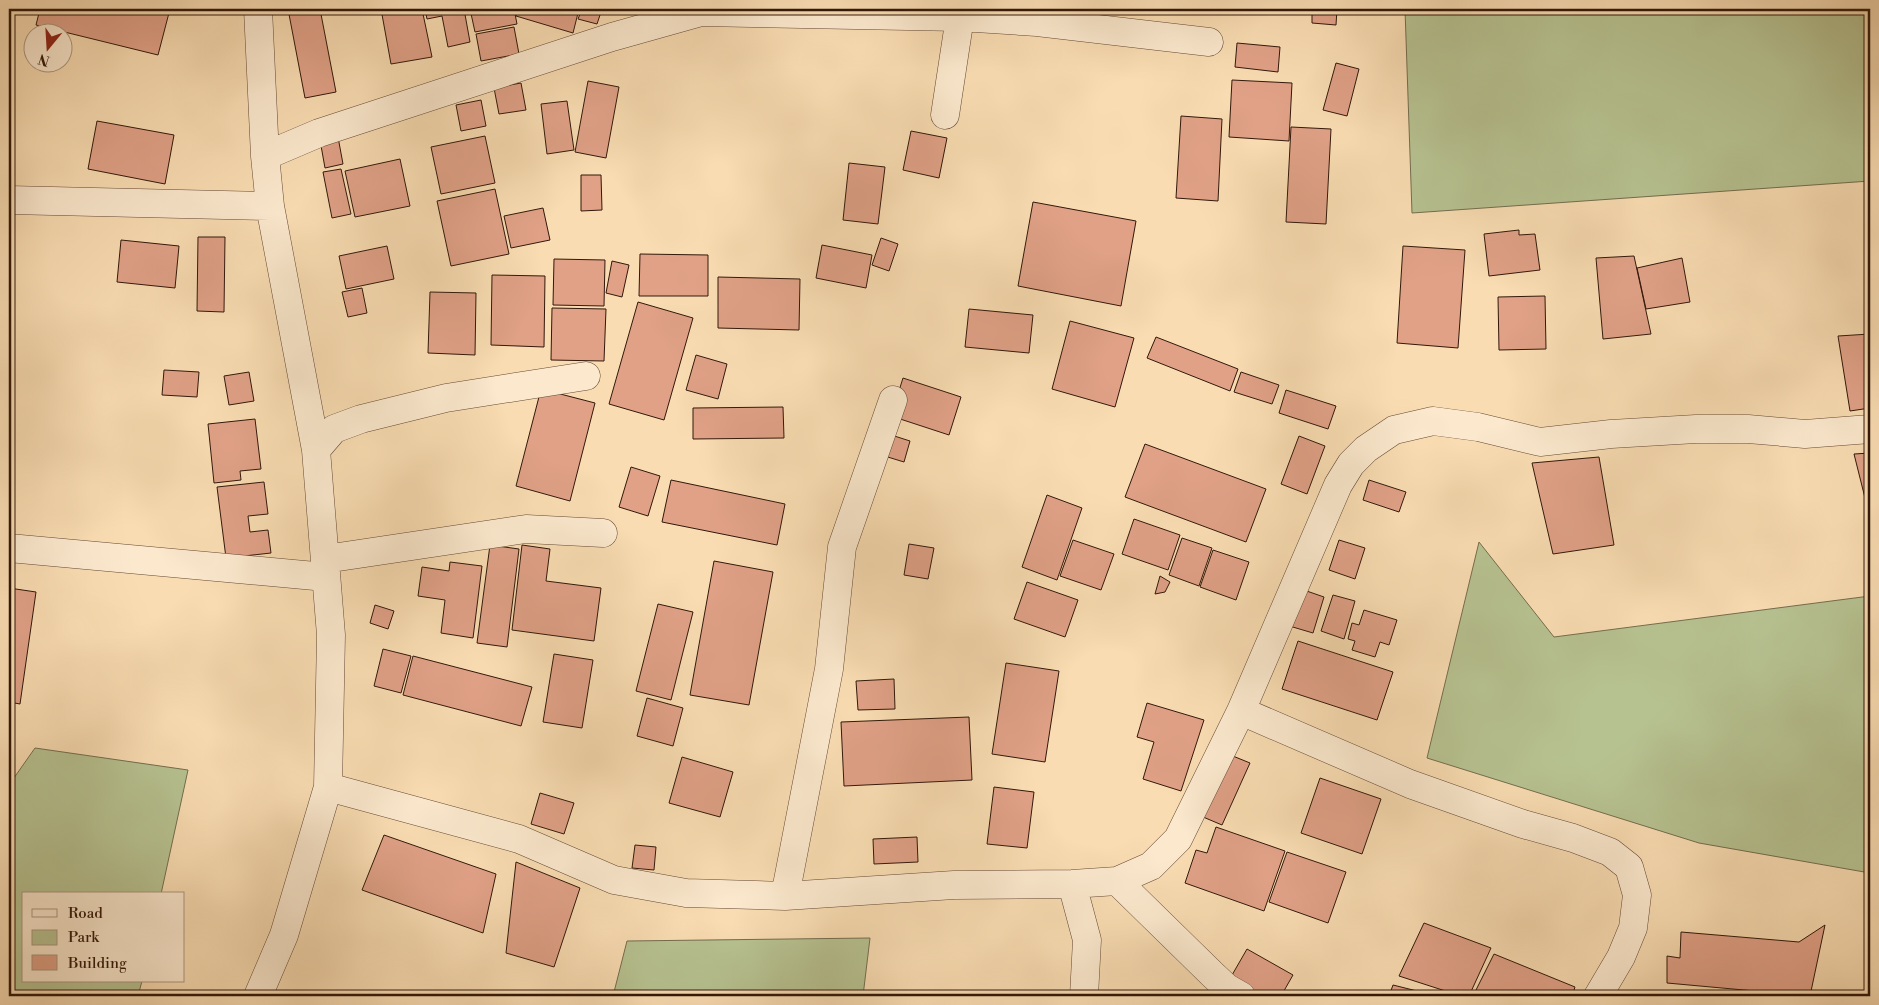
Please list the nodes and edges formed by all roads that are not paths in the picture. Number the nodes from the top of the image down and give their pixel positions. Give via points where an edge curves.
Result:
1 (258, 9) edge
2 (1046, 16) edge
3 (652, 17) edge
4 (960, 17) junction
5 (1210, 42) dead end
6 (945, 115) dead end
7 (266, 156) junction
8 (9, 200) edge
9 (270, 206) junction
10 (586, 376) dead end
11 (893, 400) dead end
12 (1870, 429) edge
13 (316, 450) junction
14 (603, 533) dead end
15 (9, 548) edge
16 (326, 568) junction
17 (1241, 711) junction
18 (328, 787) junction
19 (1118, 881) junction
20 (1072, 884) junction
21 (785, 896) junction
22 (258, 996) edge
23 (1084, 996) edge
24 (1241, 996) edge
25 (1598, 996) edge

1 - 7 street
2 - 4 street
2 - 5 street
3 - 4 street via 701,12
3 - 7 street via 319,133
4 - 6 street
7 - 9 street
8 - 9 street
9 - 13 street
10 - 13 street via 446,398 361,418 334,429
11 - 21 street via 842,547 829,669
12 - 17 street via 1805,434 1696,429 1540,442 1478,427 1432,421 1394,430 1356,459 1338,485
13 - 16 street
14 - 16 street via 526,529
15 - 16 street
16 - 18 street via 331,635
17 - 19 street via 1178,839 1151,866
17 - 25 street via 1410,784 1610,852 1629,867 1637,895 1633,928 1621,957
18 - 21 street via 519,839 614,880 686,893
18 - 22 street via 284,935
19 - 20 street
19 - 24 street via 1212,974
20 - 21 street via 954,885
20 - 23 street via 1087,940

